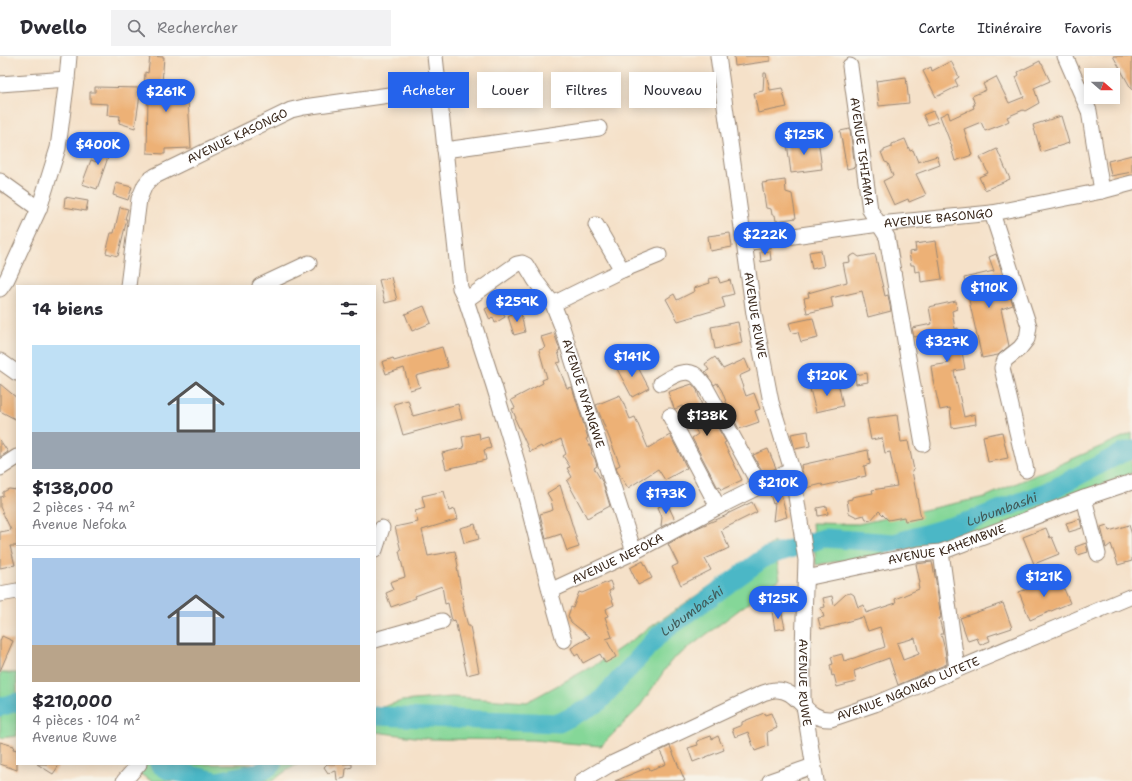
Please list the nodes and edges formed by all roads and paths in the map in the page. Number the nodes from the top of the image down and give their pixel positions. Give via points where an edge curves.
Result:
1 (69, 56) edge
2 (435, 56) edge
3 (718, 56) edge
4 (1065, 56) edge
5 (850, 66) dead end
6 (436, 72) edge
7 (67, 79) junction
8 (0, 84) edge
9 (388, 95) edge
10 (440, 108) edge
11 (599, 128) dead end
12 (445, 150) junction
13 (0, 181) edge
14 (1132, 183) edge
15 (1102, 191) junction
16 (39, 209) junction
17 (992, 213) junction
18 (878, 224) junction
19 (596, 225) dead end
20 (744, 243) junction
21 (659, 255) dead end
22 (309, 263) dead end
23 (622, 270) junction
24 (128, 285) edge
25 (262, 285) edge
26 (0, 289) edge
27 (466, 300) junction
28 (553, 304) junction
29 (0, 360) edge
30 (16, 372) edge
31 (661, 383) dead end
32 (670, 416) dead end
33 (923, 444) dead end
34 (16, 458) edge
35 (0, 468) edge
36 (792, 470) junction
37 (1026, 470) dead end
38 (1132, 482) edge
39 (760, 486) junction
40 (1084, 498) junction
41 (718, 507) junction
42 (382, 528) dead end
43 (376, 547) edge
44 (634, 552) junction
45 (941, 552) junction
46 (1098, 554) dead end
47 (806, 578) junction
48 (16, 591) edge
49 (550, 591) junction
50 (0, 594) edge
51 (1132, 596) edge
52 (442, 621) dead end
53 (376, 640) edge
54 (564, 640) dead end
55 (957, 669) junction
56 (804, 708) junction
57 (814, 766) junction
58 (582, 781) edge
59 (770, 781) edge
60 (816, 781) edge

1 - 7 street
2 - 6 street
3 - 20 street, AVENUE RUWE
4 - 15 street via 1089,111
5 - 18 street, AVENUE TSHIAMA via 870,210
7 - 8 street
7 - 16 street via 58,148
9 - 24 street, AVENUE KASONGO via 291,110 155,176 145,185 139,199
10 - 12 street
11 - 12 street
12 - 27 street via 460,288
13 - 16 street
14 - 15 street, AVENUE BASONGO
15 - 17 street, AVENUE BASONGO
16 - 26 street
17 - 18 street, AVENUE BASONGO
17 - 37 street via 1028,326 1027,339 1005,360 1002,368
18 - 20 street, AVENUE BASONGO
18 - 33 street, AVENUE TSHIAMA via 887,237
19 - 23 street
20 - 36 street, AVENUE RUWE via 754,314 771,402
21 - 23 street
22 - 25 street
23 - 28 street
27 - 28 street, AVENUE NYANGWE via 522,263
27 - 49 street via 517,462
28 - 44 street, AVENUE NYANGWE
29 - 30 street
31 - 39 street via 681,373 695,374 705,386
32 - 41 street
34 - 35 street
36 - 39 street, AVENUE NEFOKA
36 - 47 street, AVENUE RUWE via 806,560
38 - 40 street, AVENUE KAHEMBWE
39 - 41 street, AVENUE NEFOKA
40 - 45 street, AVENUE KAHEMBWE
40 - 46 street
41 - 44 street, AVENUE NEFOKA
42 - 43 street
44 - 49 street, AVENUE NEFOKA
45 - 47 street, AVENUE KAHEMBWE via 919,554
45 - 55 street
47 - 56 street, AVENUE RUWE
48 - 50 street
49 - 54 street
51 - 55 street, AVENUE NGONGO LUTETE
52 - 53 street
55 - 56 street, AVENUE NGONGO LUTETE via 875,704 831,719 817,717
56 - 57 street, AVENUE RUWE
56 - 58 street, AVENUE NGONGO LUTETE via 792,694 784,691 763,693 609,765
57 - 59 street
57 - 60 street, AVENUE RUWE

